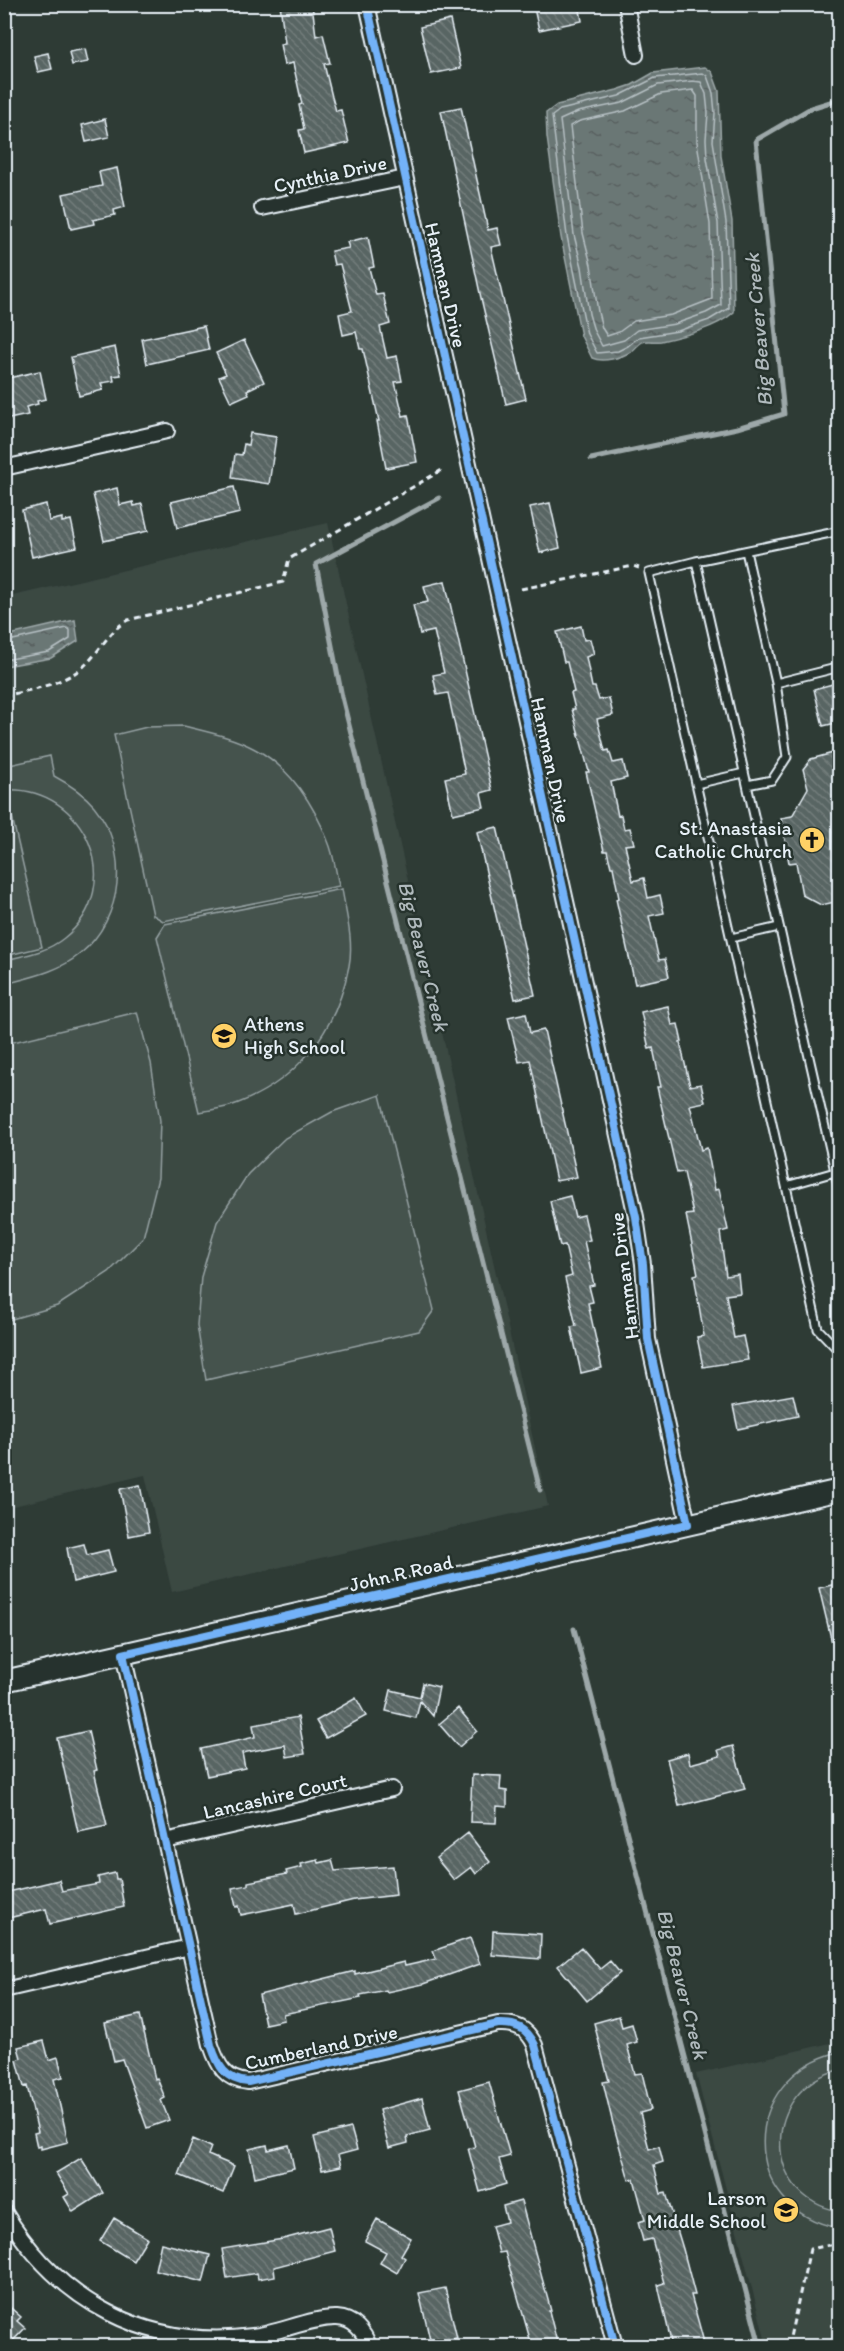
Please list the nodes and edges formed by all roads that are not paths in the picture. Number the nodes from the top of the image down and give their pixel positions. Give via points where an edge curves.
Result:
1 (367, 4) edge
2 (626, 4) edge
3 (636, 55) dead end
4 (405, 178) junction
5 (262, 208) dead end
6 (167, 431) dead end
7 (4, 468) edge
8 (840, 531) edge
9 (746, 551) junction
10 (696, 561) junction
11 (840, 667) edge
12 (776, 683) junction
13 (744, 773) junction
14 (696, 784) junction
15 (747, 785) junction
16 (779, 927) junction
17 (731, 938) junction
18 (835, 1172) junction
19 (786, 1186) junction
20 (840, 1193) edge
21 (840, 1338) edge
22 (829, 1341) junction
23 (840, 1352) edge
24 (840, 1490) edge
25 (688, 1524) junction
26 (123, 1654) junction
27 (4, 1681) edge
28 (392, 1789) dead end
29 (165, 1841) junction
30 (189, 1947) junction
31 (4, 1990) edge
32 (4, 2211) edge
33 (369, 2346) edge
34 (615, 2346) edge

1 - 4 street, Hamman Drive
2 - 3 street
4 - 5 street, Cynthia Drive
4 - 25 street, Hamman Drive via 636,1217 648,1339
6 - 7 street
8 - 9 lane
9 - 10 lane
9 - 12 lane
10 - 13 lane
10 - 14 lane via 649,573
11 - 12 lane
12 - 15 lane via 787,757 772,780
13 - 14 lane
13 - 15 lane
14 - 17 lane
15 - 16 lane
16 - 17 lane
16 - 18 lane
17 - 19 lane
18 - 19 lane
18 - 20 lane
19 - 22 lane via 819,1329
21 - 22 lane
22 - 23 lane
24 - 25 main road, John R Road
25 - 26 main road, John R Road
26 - 27 main road, John R Road
26 - 29 street, Cumberland Drive
28 - 29 street, Lancashire Court
29 - 30 street, Cumberland Drive
30 - 31 street
30 - 34 street, Cumberland Drive via 215,2057 227,2076 239,2081 258,2080 498,2024 517,2025 525,2030 535,2045
32 - 33 street via 43,2265 81,2297 114,2316 174,2335 211,2339 256,2336 339,2318 359,2327

